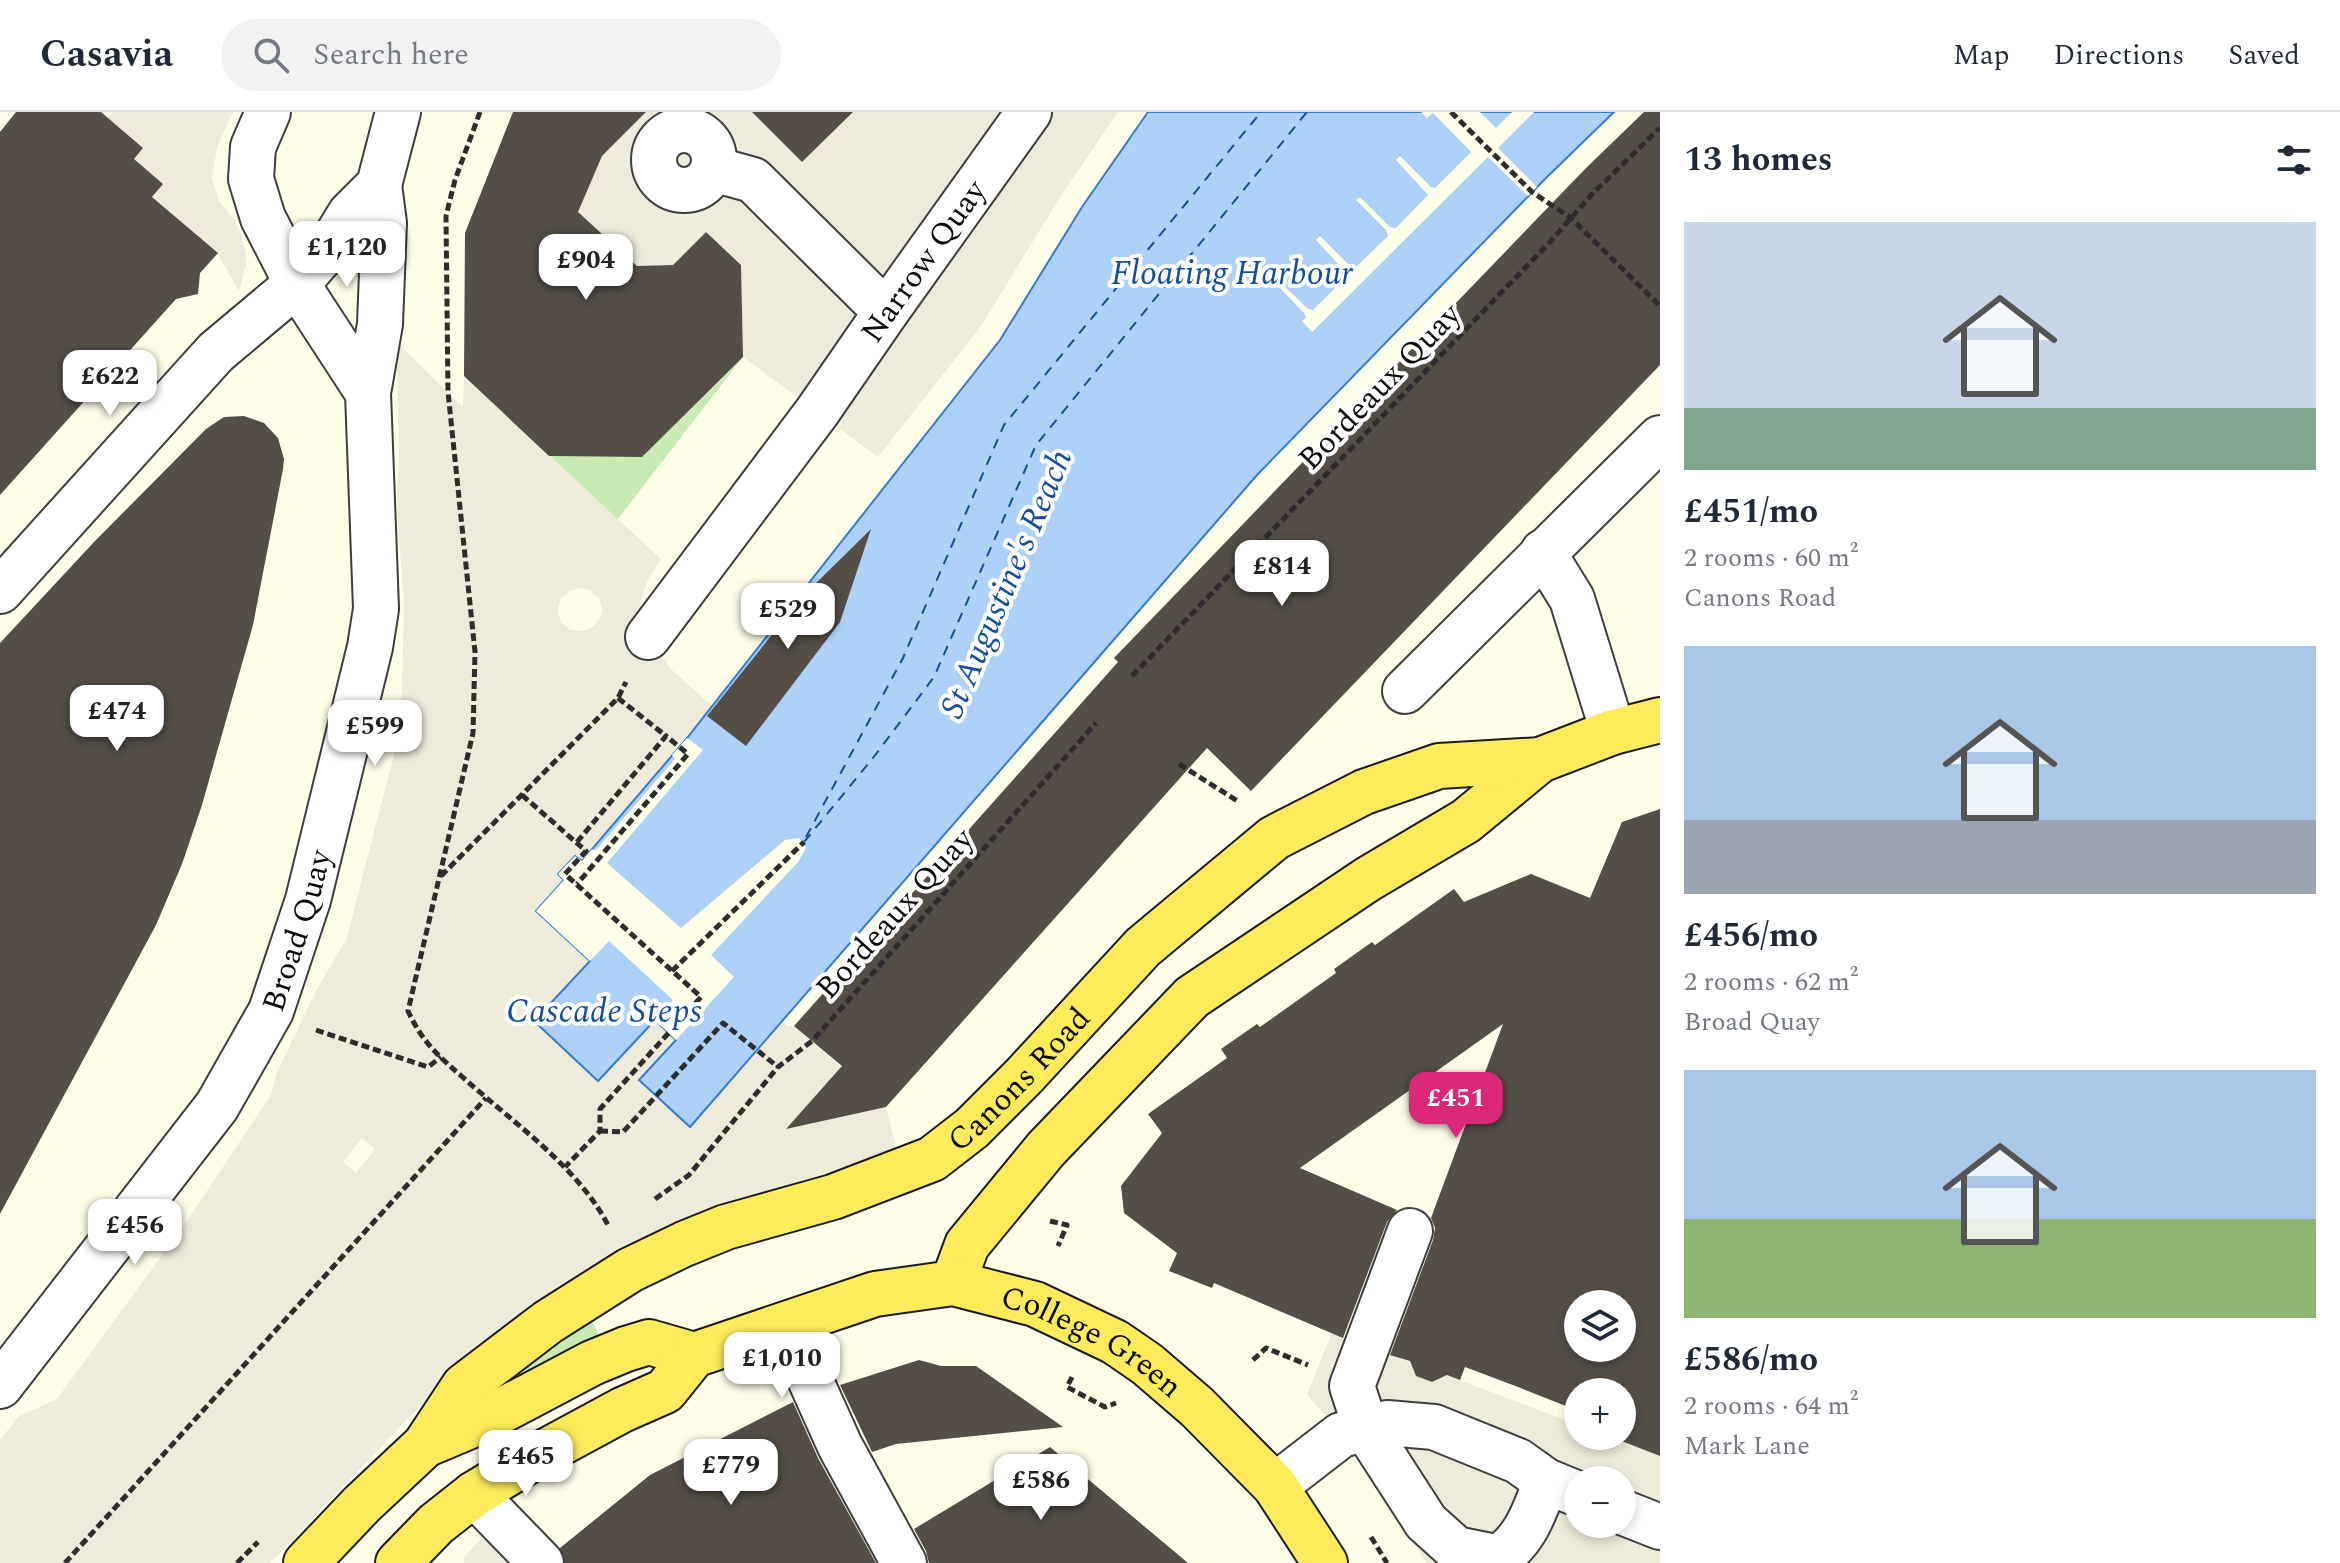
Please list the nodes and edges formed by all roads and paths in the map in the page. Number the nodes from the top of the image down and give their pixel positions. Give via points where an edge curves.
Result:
1 (268, 112) edge
2 (480, 112) edge
3 (1029, 112) edge
4 (1451, 112) edge
5 (384, 119) edge
6 (1660, 128) edge
7 (713, 169) dead end
8 (379, 185) junction
9 (1571, 218) junction
10 (297, 284) junction
11 (1660, 306) edge
12 (886, 312) junction
13 (368, 393) junction
14 (1660, 438) edge
15 (1543, 552) junction
16 (0, 591) edge
17 (648, 637) joint
18 (1132, 676) dead end
19 (1405, 691) dead end
20 (618, 698) junction
21 (1660, 720) edge
22 (1096, 723) dead end
23 (1613, 732) junction
24 (666, 736) junction
25 (1540, 760) junction
26 (1179, 764) dead end
27 (522, 795) junction
28 (1250, 809) dead end
29 (577, 842) junction
30 (804, 842) dead end
31 (440, 877) junction
32 (577, 884) junction
33 (672, 971) junction
34 (314, 1029) dead end
35 (441, 1057) junction
36 (778, 1067) junction
37 (486, 1098) junction
38 (600, 1131) junction
39 (565, 1167) junction
40 (689, 1175) dead end
41 (1067, 1225) dead end
42 (609, 1228) dead end
43 (1410, 1231) dead end
44 (1058, 1246) dead end
45 (953, 1283) junction
46 (781, 1326) junction
47 (694, 1355) junction
48 (1253, 1360) dead end
49 (0, 1386) edge
50 (1352, 1386) junction
51 (1366, 1429) junction
52 (425, 1445) junction
53 (1275, 1486) junction
54 (1562, 1488) edge
55 (474, 1494) junction
56 (1636, 1518) edge
57 (1660, 1527) edge
58 (535, 1557) edge
59 (1495, 1560) edge
60 (65, 1563) edge
61 (306, 1563) edge
62 (398, 1563) edge
63 (904, 1563) edge
64 (1325, 1563) edge

1 - 10 street via 253,147 251,179 263,218
2 - 31 path via 446,216 448,392 475,652 473,733
3 - 12 street, Narrow Quay
4 - 9 path via 1532,192
5 - 8 street
6 - 9 path, Bordeaux Quay
7 - 12 street via 753,180
8 - 10 street
8 - 13 street, Broad Quay via 384,223 380,324
9 - 11 path
9 - 18 path, Bordeaux Quay
10 - 13 street
10 - 16 street via 216,352
12 - 17 street, Narrow Quay
13 - 49 street, Broad Quay via 376,609 308,900 271,1011 217,1106
14 - 15 street
15 - 19 street
15 - 23 street via 1572,599
17 - 20 path
20 - 24 path
20 - 27 path
21 - 23 main road, Canons Road
22 - 36 path, Bordeaux Quay via 812,1041
23 - 25 main road, Canons Road
24 - 29 path
24 - 32 path via 688,754
25 - 45 main road via 1466,821 1368,879 1192,997 1037,1159 967,1245
25 - 52 main road, Canons Road via 1439,766 1364,792 1274,838 1143,947 1024,1076 932,1159 833,1197 726,1227 630,1270 548,1322 464,1386
26 - 28 path
27 - 29 path
27 - 31 path
29 - 32 path via 586,851 565,874
30 - 33 path
31 - 35 path via 408,1011 419,1035
32 - 33 path
33 - 38 path via 701,997 600,1109
34 - 35 path via 428,1067
35 - 37 path
36 - 38 path via 723,1023 623,1132
36 - 40 path, Bordeaux Quay
37 - 39 path
37 - 60 path
38 - 39 path
39 - 42 path via 597,1202
41 - 44 path
43 - 50 street
45 - 46 main road, College Green via 875,1294
45 - 53 main road, College Green via 1035,1304 1115,1342 1197,1407
46 - 47 main road, College Green
46 - 63 street
47 - 52 main road via 649,1342 626,1349
47 - 55 main road via 665,1391
48 - 50 path via 1266,1348
50 - 51 street
51 - 53 street via 1341,1435
51 - 54 street via 1387,1423 1434,1427 1518,1461
51 - 59 street via 1426,1522 1456,1549
52 - 61 main road
53 - 64 main road, College Green
54 - 59 street
55 - 58 street
55 - 62 main road
56 - 57 street

